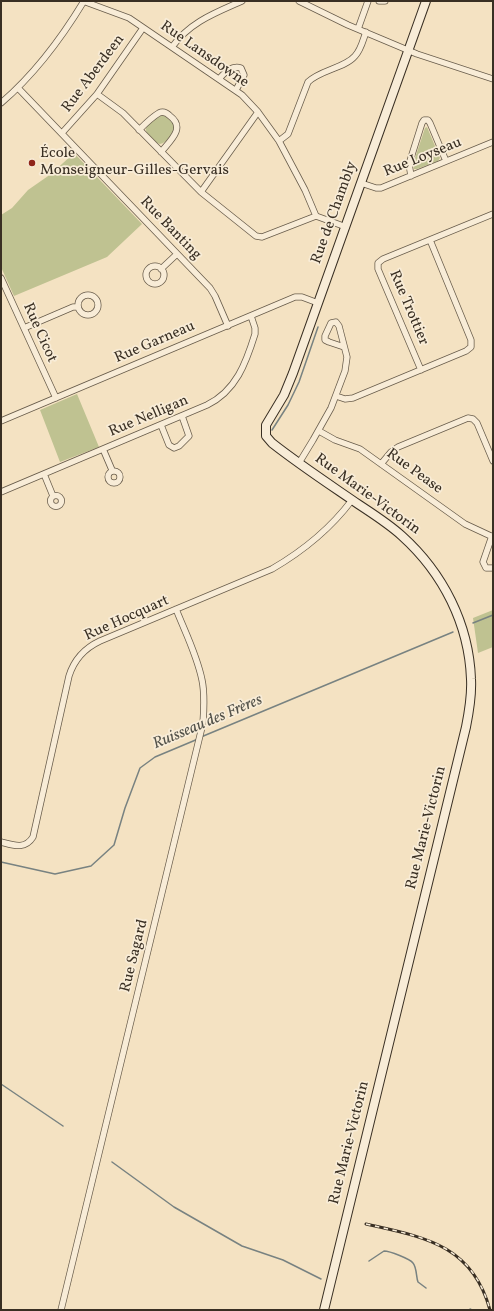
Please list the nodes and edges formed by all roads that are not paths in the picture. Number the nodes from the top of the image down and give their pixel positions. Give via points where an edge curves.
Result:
1 (83, 1) edge
2 (242, 1) edge
3 (299, 1) edge
4 (368, 1) edge
5 (378, 1) edge
6 (385, 1) edge
7 (426, 1) edge
8 (143, 28) junction
9 (358, 29) junction
10 (366, 32) junction
11 (172, 47) junction
12 (408, 50) junction
13 (219, 79) junction
14 (493, 80) edge
15 (18, 88) junction
16 (236, 90) junction
17 (97, 94) junction
18 (1, 102) edge
19 (258, 112) junction
20 (139, 130) junction
21 (62, 133) junction
22 (279, 141) junction
23 (493, 142) edge
24 (161, 152) junction
25 (446, 161) junction
26 (411, 176) junction
27 (361, 183) junction
28 (200, 192) junction
29 (493, 214) edge
30 (316, 216) junction
31 (346, 227) junction
32 (430, 240) junction
33 (177, 254) junction
34 (161, 269) dead end
35 (1, 278) edge
36 (318, 303) junction
37 (78, 306) dead end
38 (251, 316) junction
39 (228, 326) junction
40 (24, 328) junction
41 (344, 347) junction
42 (421, 370) junction
43 (336, 396) junction
44 (56, 398) junction
45 (182, 416) junction
46 (1, 421) edge
47 (161, 425) junction
48 (319, 431) junction
49 (265, 432) joint
50 (103, 449) junction
51 (493, 461) edge
52 (299, 463) junction
53 (381, 464) junction
54 (112, 470) dead end
55 (44, 474) junction
56 (1, 492) edge
57 (53, 496) dead end
58 (352, 500) junction
59 (493, 536) edge
60 (493, 568) edge
61 (176, 609) junction
62 (1, 842) edge
63 (61, 1310) edge
64 (324, 1310) edge

1 - 8 street, Rue Lansdowne via 123,15
1 - 15 street via 52,48
2 - 11 street via 198,22
3 - 9 street
4 - 9 street
5 - 6 street
7 - 12 street, Rue de Chambly
8 - 11 street, Rue Lansdowne
8 - 17 street, Rue Aberdeen
9 - 10 street
10 - 12 street
10 - 22 street via 353,59 308,82 288,134
11 - 13 street, Rue Lansdowne
12 - 14 street
12 - 27 street, Rue de Chambly
13 - 16 street, Rue Lansdowne
13 - 16 street via 231,68 241,68 244,75
15 - 18 street
15 - 21 street, Rue Banting
16 - 19 street, Rue Lansdowne
17 - 20 street via 120,110
17 - 21 street, Rue Aberdeen
19 - 22 street, Rue Lansdowne
19 - 28 street
20 - 24 street
20 - 24 street via 160,113 167,113 175,119 178,124 177,130
21 - 33 street, Rue Banting
22 - 30 street, Rue Lansdowne
23 - 25 street, Rue Loyseau
24 - 28 street
25 - 26 street, Rue Loyseau
25 - 26 street via 430,123 424,120 409,164
26 - 27 street, Rue Loyseau via 379,188
27 - 31 street, Rue de Chambly
28 - 30 street via 258,237 264,237
29 - 32 street
30 - 31 street
31 - 36 street, Rue de Chambly
32 - 42 street via 472,344 468,350
32 - 42 street, Rue Trottier via 383,259 378,265
33 - 34 street
33 - 39 street, Rue Banting via 212,290
35 - 40 street, Rue Cicot
36 - 38 street, Rue Garneau via 297,297
36 - 49 street, Rue de Chambly via 284,395
37 - 40 street
38 - 39 street, Rue Garneau
38 - 45 street, Rue Nelligan via 256,334 235,382 218,399
39 - 44 street, Rue Garneau
40 - 44 street, Rue Cicot
41 - 41 street via 339,326 336,322 331,323 325,336 326,340
41 - 43 street via 346,368
42 - 43 street via 351,399
43 - 48 street
44 - 46 street, Rue Garneau
45 - 47 street, Rue Nelligan
45 - 47 street via 190,435 178,447 169,445
47 - 50 street, Rue Nelligan
48 - 52 street
48 - 53 street, Rue Pease via 358,448
49 - 52 street, Rue Marie-Victorin via 270,442
50 - 54 street
50 - 55 street, Rue Nelligan
51 - 53 street via 477,423 468,418 398,447
52 - 58 street, Rue Marie-Victorin
53 - 59 street, Rue Pease via 465,524
55 - 56 street, Rue Nelligan
55 - 57 street
58 - 61 street, Rue Hocquart via 315,538 284,562 255,577
58 - 64 street, Rue Marie-Victorin via 402,536 421,554 437,575 451,599 463,630 471,686 466,727
59 - 60 street via 483,562 486,568
61 - 62 street, Rue Hocquart via 97,642 78,658 68,680 34,835 22,846
61 - 63 street, Rue Sagard via 202,680 203,723

